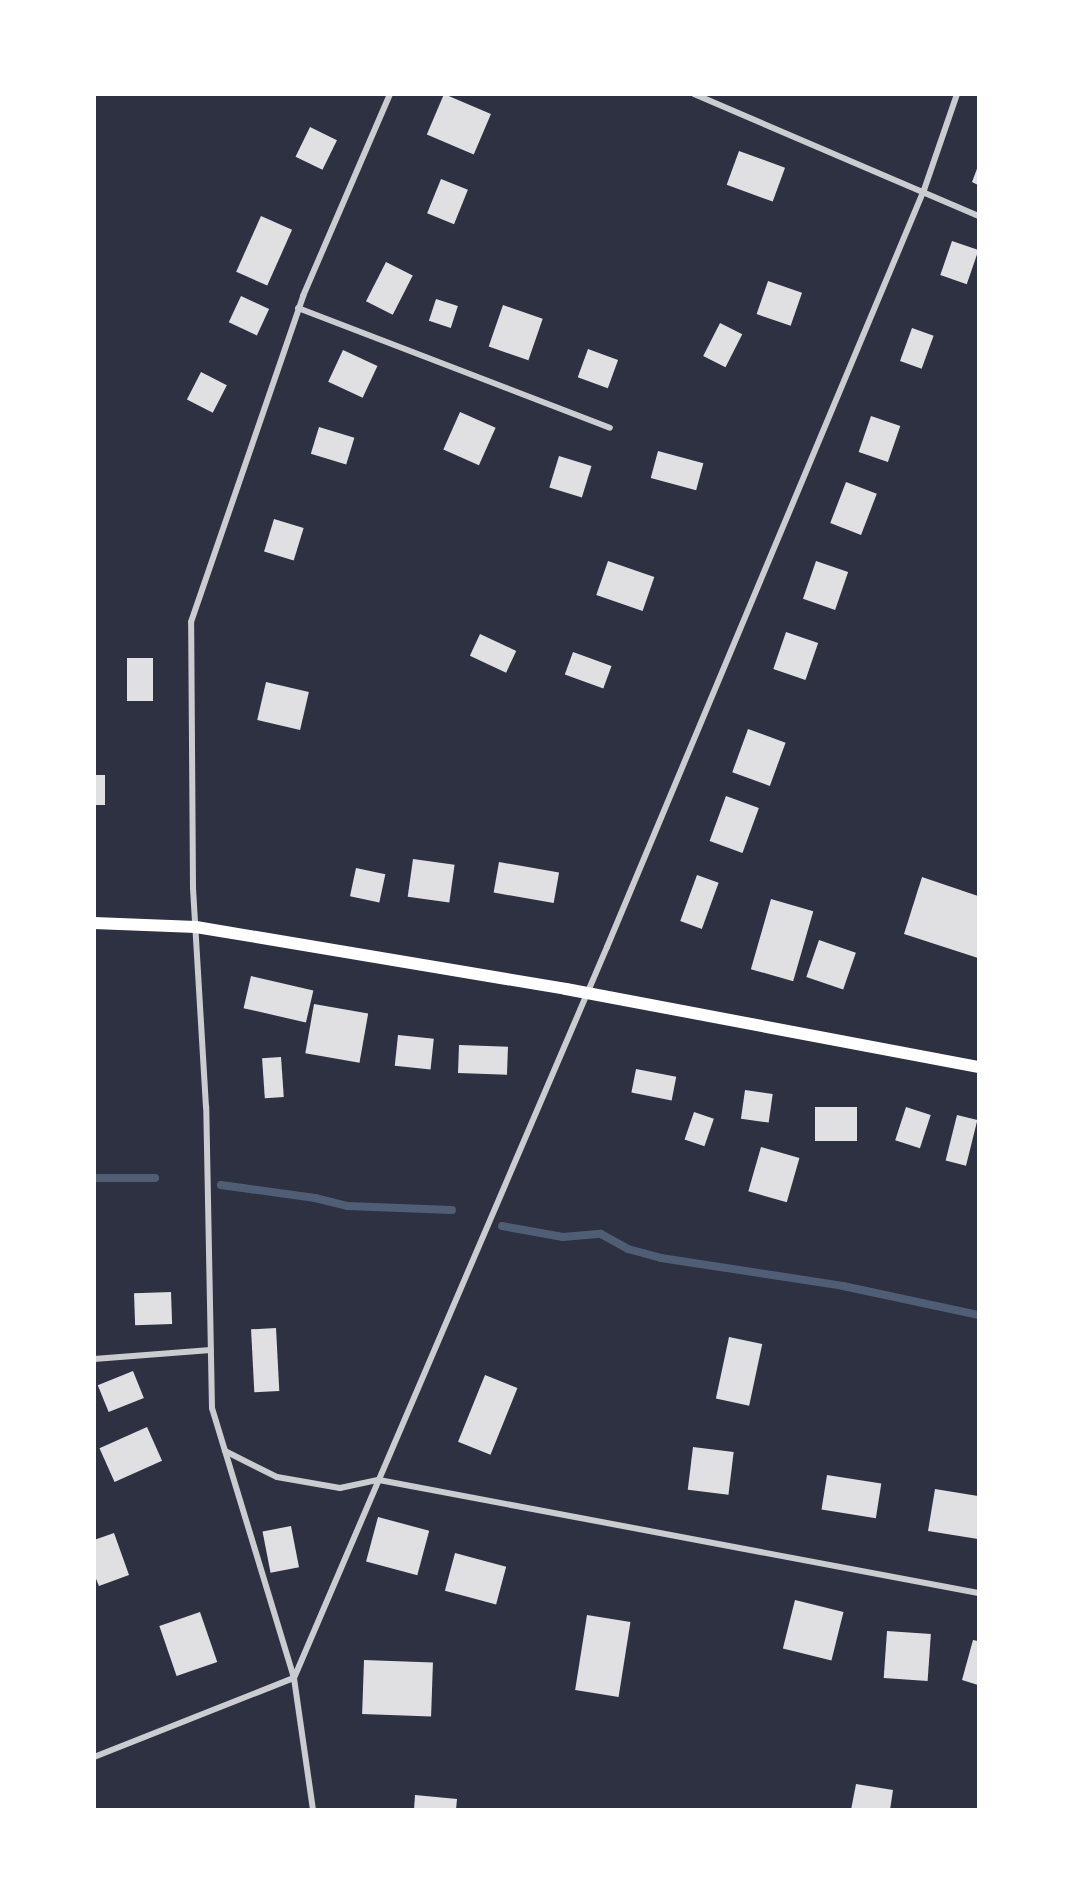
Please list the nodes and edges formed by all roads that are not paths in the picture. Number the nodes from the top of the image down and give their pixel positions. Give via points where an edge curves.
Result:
1 (390, 94) edge
2 (694, 94) edge
3 (716, 94) edge
4 (957, 94) edge
5 (716, 104) junction
6 (924, 190) junction
7 (978, 216) edge
8 (298, 308) junction
9 (610, 428) dead end
10 (94, 923) edge
11 (196, 927) junction
12 (588, 993) junction
13 (978, 1066) edge
14 (211, 1350) junction
15 (94, 1359) edge
16 (225, 1451) junction
17 (379, 1480) junction
18 (978, 1593) edge
19 (294, 1678) junction
20 (94, 1757) edge
21 (313, 1809) edge

1 - 8 street
2 - 5 street
3 - 5 street
4 - 6 street
5 - 6 street
6 - 7 street
6 - 12 street
8 - 9 street
8 - 11 street via 191,622
10 - 11 main road
11 - 12 main road
11 - 14 street via 206,1107
12 - 13 main road
12 - 17 street
14 - 15 street
14 - 16 street via 212,1408
16 - 17 street via 277,1477 340,1488
16 - 19 street
17 - 18 street
17 - 19 street
19 - 20 street
19 - 21 street

